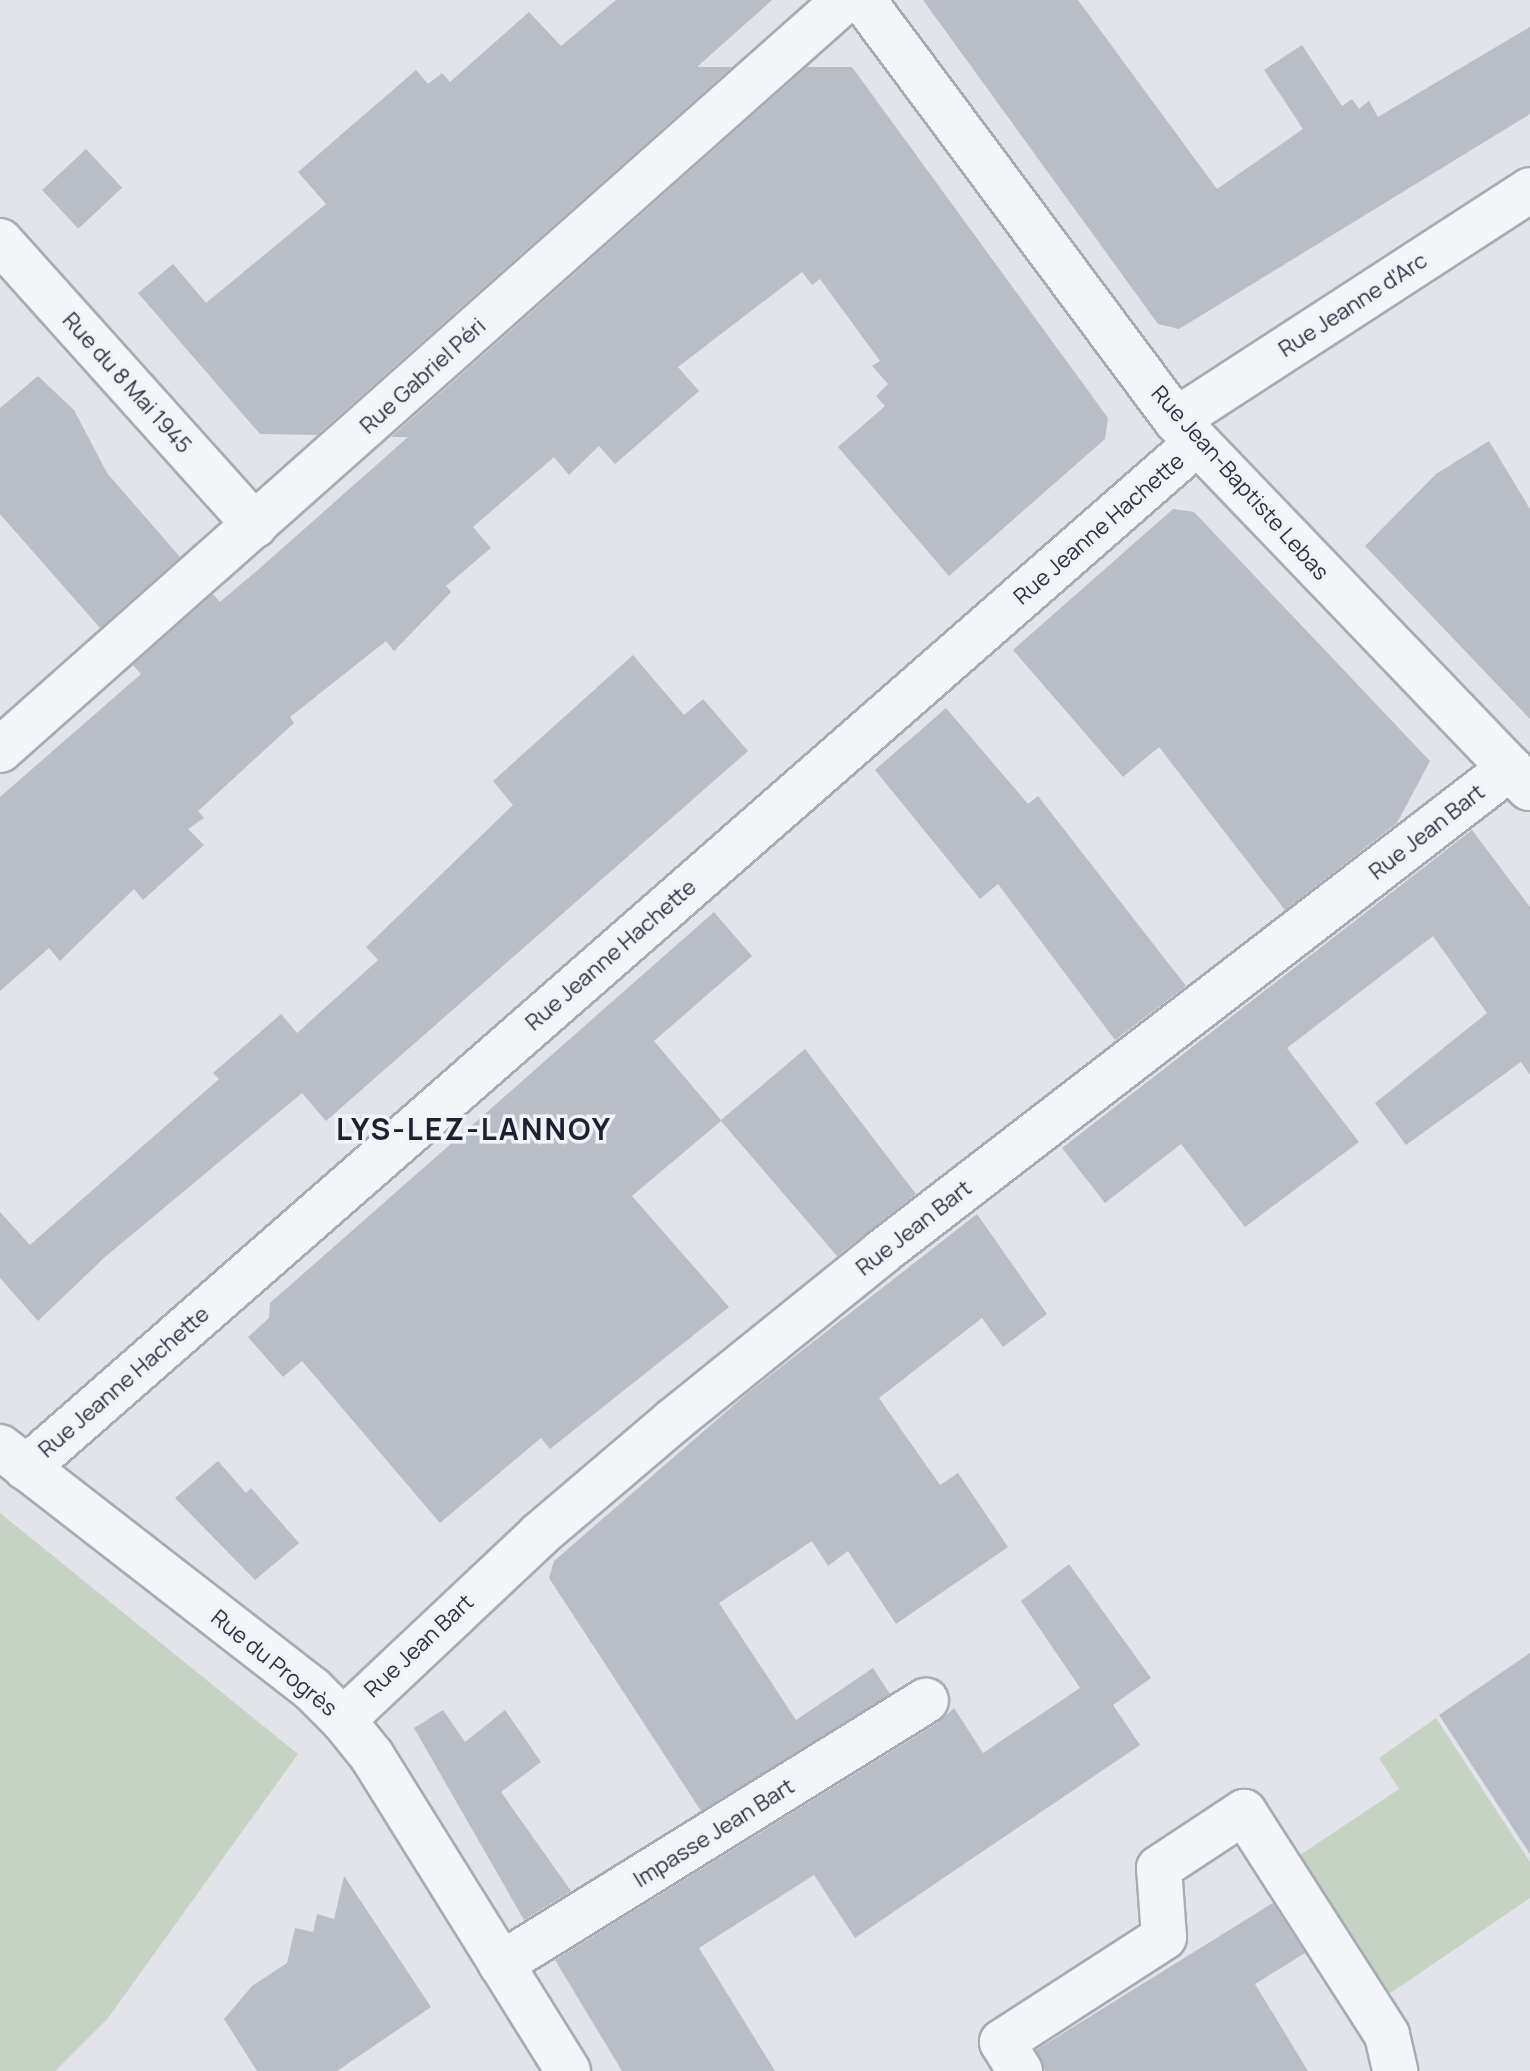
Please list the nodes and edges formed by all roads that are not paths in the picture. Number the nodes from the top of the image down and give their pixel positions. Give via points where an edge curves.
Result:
1 (845, 0) edge
2 (863, 0) edge
3 (1530, 190) edge
4 (0, 241) edge
5 (1187, 432) junction
6 (255, 525) junction
7 (0, 750) edge
8 (1520, 778) edge
9 (13, 1457) edge
10 (926, 1701) dead end
11 (343, 1720) junction
12 (501, 1964) junction
13 (568, 2071) edge
14 (1020, 2071) edge
15 (1395, 2071) edge

1 - 6 street, Rue Gabriel Péri
2 - 5 street, Rue Jean-Baptiste Lebas
3 - 5 street, Rue Jeanne d'Arc
4 - 6 street, Rue du 8 Mai 1945
5 - 8 street, Rue Jean-Baptiste Lebas
5 - 9 street, Rue Jeanne Hachette
6 - 7 street, Rue Gabriel Péri
8 - 11 street, Rue Jean Bart via 882,1252 539,1535
9 - 11 street, Rue du Progrès via 312,1689
10 - 12 street, Impasse Jean Bart
11 - 12 street, Rue du Progrès via 372,1756
12 - 13 street, Rue du Progrès
14 - 15 street via 1002,2042 1164,1937 1159,1868 1244,1812 1387,2035

